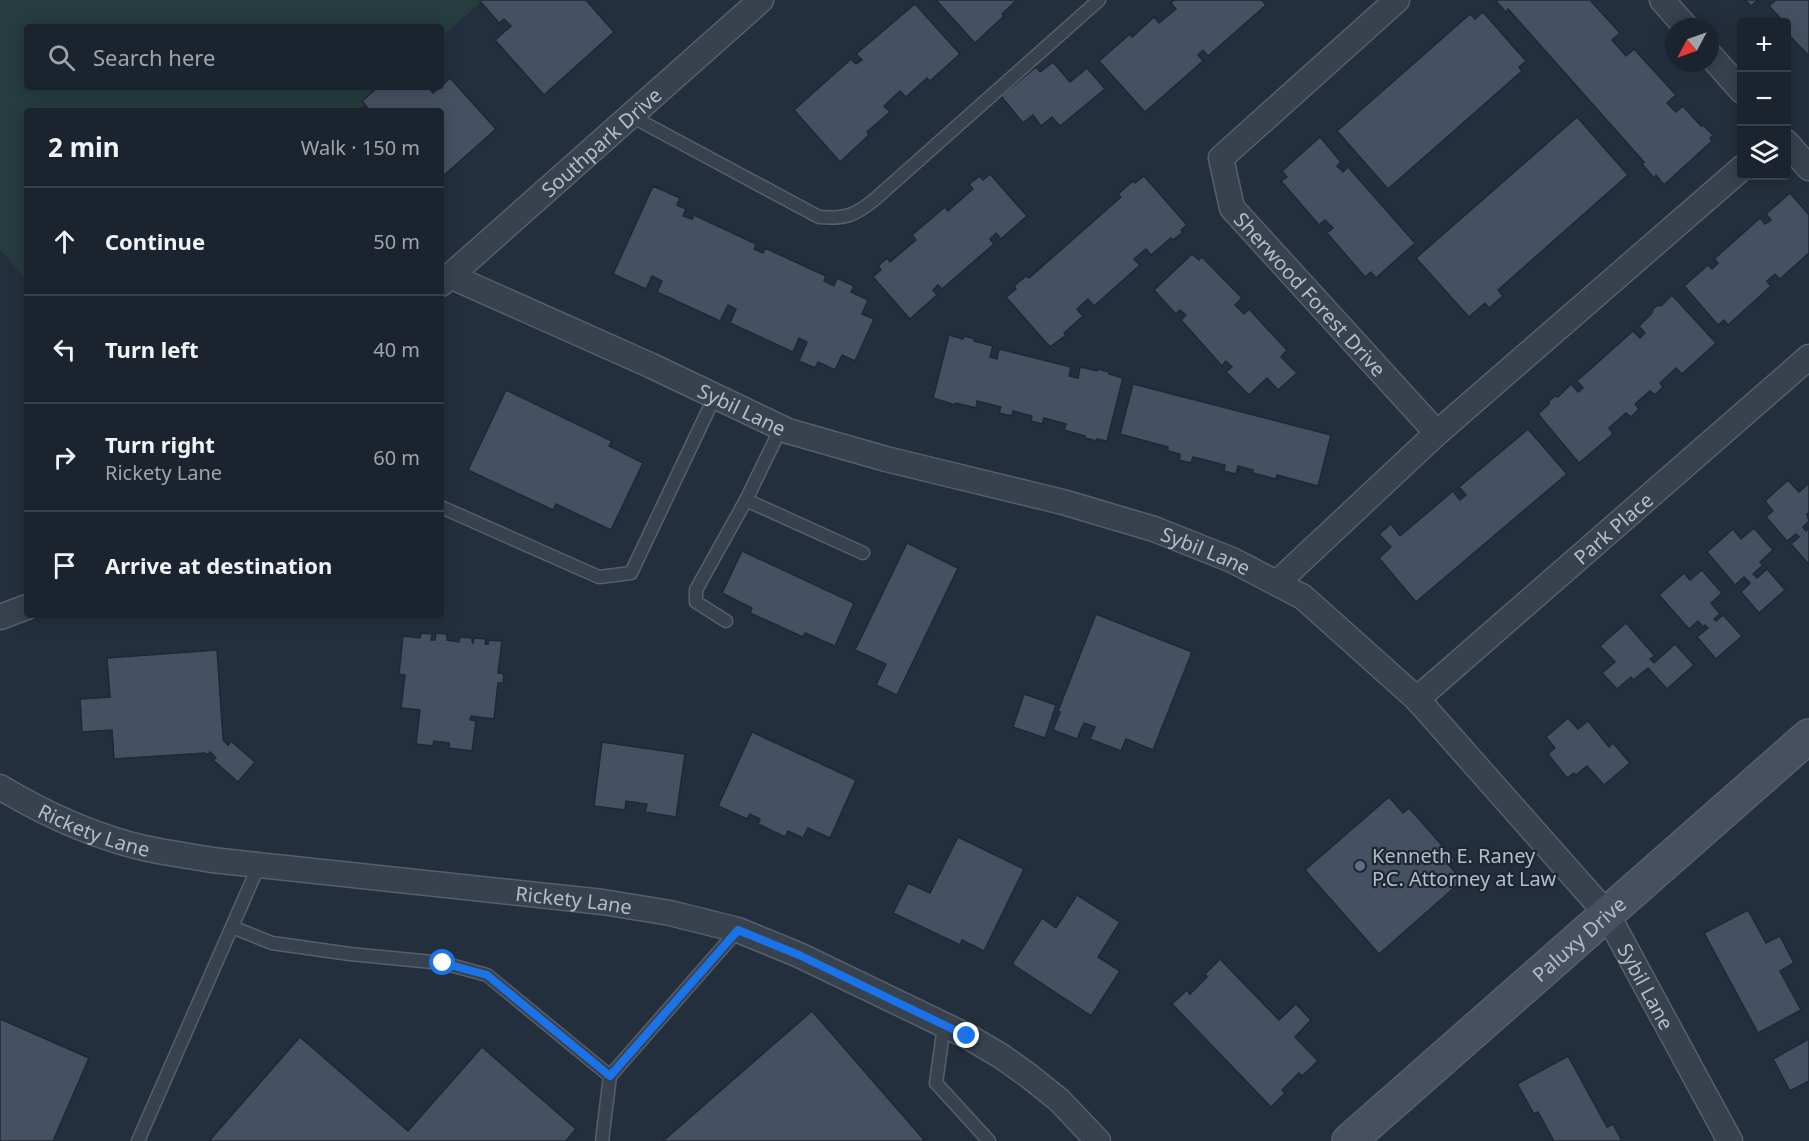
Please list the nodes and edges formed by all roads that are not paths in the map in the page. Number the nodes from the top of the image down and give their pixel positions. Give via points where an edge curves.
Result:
1 (761, 0) edge
2 (1099, 0) edge
3 (1397, 0) edge
4 (1662, 0) edge
5 (1678, 18) edge
6 (1719, 65) edge
7 (1737, 85) edge
8 (631, 116) junction
9 (1791, 148) edge
10 (1809, 168) edge
11 (1737, 172) edge
12 (445, 280) edge
13 (1809, 357) edge
14 (715, 396) junction
15 (781, 428) junction
16 (1437, 433) junction
17 (746, 500) junction
18 (444, 508) edge
19 (863, 553) dead end
20 (1277, 583) junction
21 (24, 608) edge
22 (0, 617) edge
23 (726, 621) dead end
24 (1417, 699) junction
25 (1809, 736) edge
26 (0, 787) edge
27 (260, 865) junction
28 (1607, 914) junction
29 (232, 927) junction
30 (738, 930) junction
31 (944, 1026) junction
32 (610, 1076) junction
33 (138, 1141) edge
34 (602, 1141) edge
35 (989, 1141) edge
36 (1098, 1141) edge
37 (1349, 1141) edge
38 (1730, 1141) edge

1 - 8 street, Southpark Drive
2 - 8 lane via 874,200 859,212 839,218 819,217
3 - 16 street, Sherwood Forest Drive via 1221,159 1232,208
4 - 5 street
6 - 7 street
8 - 12 street, Southpark Drive
9 - 10 street
11 - 16 street
12 - 14 street, Sybil Lane
13 - 24 street, Park Place
14 - 15 street, Sybil Lane
14 - 18 lane via 631,573 599,577
15 - 17 lane
15 - 20 street, Sybil Lane via 1154,529
16 - 20 street
17 - 19 lane
17 - 23 lane via 696,590 696,602
20 - 24 street, Sybil Lane via 1303,597
21 - 22 street
24 - 28 street, Sybil Lane
25 - 28 main road, Paluxy Drive
26 - 27 street, Rickety Lane via 44,812 111,839 144,848
27 - 29 lane
27 - 30 street, Rickety Lane via 627,905
28 - 37 main road, Paluxy Drive
28 - 38 street, Sybil Lane
29 - 32 lane via 272,943 443,963 487,975
29 - 33 lane
30 - 31 street, Rickety Lane via 799,955
30 - 32 lane
31 - 35 lane via 936,1083
31 - 36 street, Rickety Lane via 1001,1056 1029,1076 1059,1100
32 - 34 lane

